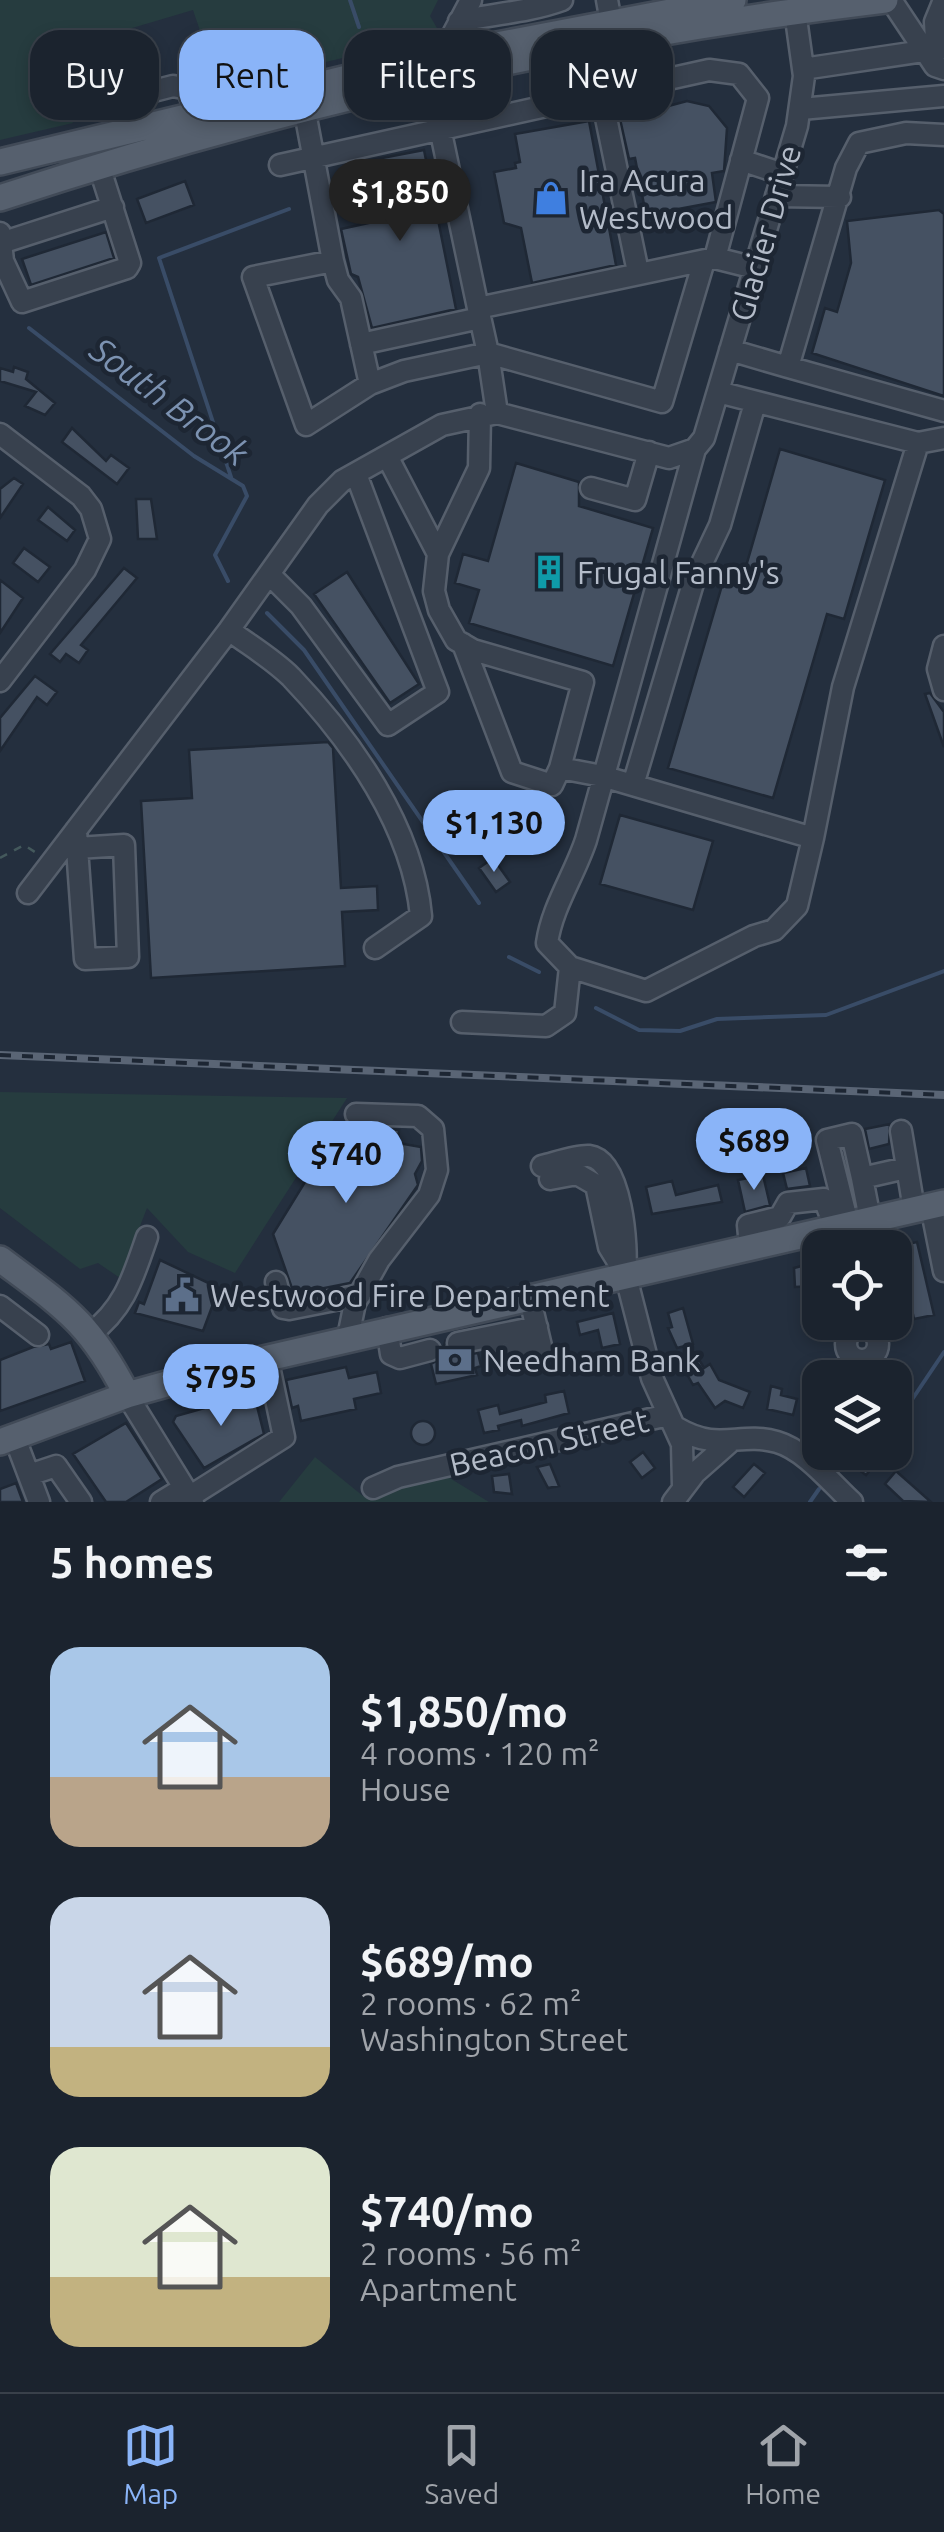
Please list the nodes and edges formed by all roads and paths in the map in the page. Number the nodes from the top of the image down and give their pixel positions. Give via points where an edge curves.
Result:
1 (472, 0) edge
2 (562, 0) edge
3 (734, 0) edge
4 (888, 0) edge
5 (944, 0) edge
6 (519, 7) edge
7 (795, 11) junction
8 (612, 20) edge
9 (459, 21) junction
10 (572, 29) junction
11 (455, 30) edge
12 (511, 45) edge
13 (511, 46) edge
14 (936, 49) edge
15 (804, 70) junction
16 (944, 70) edge
17 (673, 78) edge
18 (944, 96) edge
19 (801, 110) junction
20 (179, 118) edge
21 (256, 120) edge
22 (308, 120) edge
23 (476, 120) edge
24 (606, 120) edge
25 (440, 128) junction
26 (944, 135) edge
27 (316, 154) junction
28 (741, 160) junction
29 (0, 162) edge
30 (280, 165) dead end
31 (100, 166) junction
32 (782, 174) junction
33 (776, 196) junction
34 (840, 197) junction
35 (0, 198) edge
36 (113, 208) junction
37 (0, 233) edge
38 (1, 243) edge
39 (709, 259) junction
40 (333, 262) junction
41 (755, 268) junction
42 (638, 272) junction
43 (479, 313) junction
44 (361, 344) junction
45 (730, 350) junction
46 (488, 354) junction
47 (788, 366) junction
48 (370, 384) junction
49 (718, 392) junction
50 (755, 403) junction
51 (944, 411) edge
52 (489, 413) junction
53 (1, 438) edge
54 (944, 438) edge
55 (918, 443) junction
56 (695, 450) junction
57 (648, 452) junction
58 (387, 456) junction
59 (356, 474) junction
60 (591, 488) dead end
61 (438, 554) junction
62 (269, 574) junction
63 (230, 630) junction
64 (463, 644) junction
65 (944, 646) edge
66 (0, 681) edge
67 (944, 690) edge
68 (560, 768) junction
69 (602, 776) junction
70 (634, 785) junction
71 (813, 838) junction
72 (77, 839) junction
73 (0, 858) edge
74 (51, 864) junction
75 (28, 893) dead end
76 (374, 948) dead end
77 (570, 966) junction
78 (462, 1022) dead end
79 (356, 1114) dead end
80 (901, 1131) dead end
81 (906, 1168) junction
82 (546, 1172) dead end
83 (930, 1206) edge
84 (846, 1216) edge
85 (147, 1237) dead end
86 (9, 1266) edge
87 (944, 1270) edge
88 (625, 1273) junction
89 (276, 1282) dead end
90 (360, 1295) junction
91 (529, 1295) junction
92 (0, 1298) edge
93 (0, 1306) edge
94 (387, 1328) junction
95 (38, 1334) dead end
96 (90, 1334) junction
97 (348, 1338) junction
98 (458, 1344) dead end
99 (430, 1350) dead end
100 (267, 1357) junction
101 (128, 1395) junction
102 (672, 1422) junction
103 (7, 1439) edge
104 (730, 1444) junction
105 (29, 1476) junction
106 (374, 1488) dead end
107 (678, 1494) edge
108 (189, 1495) edge
109 (39, 1502) edge
110 (82, 1502) edge
111 (161, 1502) edge
112 (852, 1502) edge

1 - 9 street
2 - 6 street
3 - 8 main road
4 - 7 main road
4 - 14 street
5 - 14 street via 935,22
6 - 9 street
6 - 10 street
7 - 8 main road
7 - 15 street, Glacier Drive
8 - 10 main road
8 - 13 main road
9 - 11 street
10 - 12 main road
14 - 15 street
14 - 16 street via 935,66
15 - 19 street, Glacier Drive
17 - 28 street via 709,70 738,74 758,98
18 - 19 street
19 - 32 street, Glacier Drive
20 - 29 main road
21 - 31 main road
22 - 27 street
23 - 25 street
24 - 42 street
25 - 27 street
25 - 43 street
26 - 34 street via 906,133 859,142
27 - 30 street
27 - 40 street
28 - 32 street
28 - 39 street
31 - 35 main road
31 - 36 street
32 - 33 street, Glacier Drive
33 - 34 street
33 - 41 street, Glacier Drive
34 - 47 street
36 - 38 street
36 - 38 street via 127,268 22,302 13,292
37 - 38 street
39 - 41 street
39 - 42 street
39 - 46 street via 662,402
40 - 44 street via 351,298
40 - 48 street via 253,277 306,425
41 - 45 street, Glacier Drive
42 - 43 street
43 - 44 street
43 - 46 street
44 - 48 street
45 - 47 street
45 - 49 street, Glacier Drive
46 - 48 street
46 - 52 street
47 - 51 street
49 - 50 street
49 - 56 street, Glacier Drive
50 - 55 street
50 - 70 street
52 - 57 street
52 - 58 street via 442,425
52 - 61 street via 479,468
53 - 66 street via 81,496 100,540 85,570
54 - 55 street
55 - 71 street via 843,687
56 - 57 street via 677,458
56 - 69 street, Glacier Drive
57 - 60 street via 644,503
58 - 59 street
58 - 61 street
59 - 62 street via 318,505
59 - 62 street via 438,692 388,725 301,606
61 - 64 street via 439,610
62 - 63 street
63 - 72 street
63 - 76 street via 289,675 346,744 382,799 417,874 421,916
64 - 68 street via 512,772 552,785
64 - 68 street via 583,682
65 - 67 street via 938,669
68 - 69 street
69 - 70 street
69 - 77 street, Glacier Drive via 579,862 550,916 546,943
70 - 71 street
71 - 77 street via 796,906 774,930 646,991
72 - 72 street via 85,959 128,957 124,845
72 - 74 street
73 - 74 path via 24,845
74 - 75 street
77 - 78 street via 566,1012 546,1026
79 - 90 street via 418,1116 432,1129 437,1170 429,1195
80 - 81 street
81 - 83 street
81 - 84 street
82 - 88 street via 577,1174 596,1185 609,1247
83 - 84 main road
83 - 87 street
84 - 88 main road via 782,1227 750,1246
85 - 96 street via 125,1299
86 - 92 street
86 - 96 main road via 53,1295
88 - 91 main road
88 - 102 street via 652,1378
89 - 90 street via 282,1308 289,1310
90 - 97 street
91 - 94 main road
91 - 98 street via 537,1327
93 - 95 street
94 - 97 main road
94 - 99 street via 392,1354
96 - 101 main road
97 - 100 main road
100 - 101 main road
100 - 108 street via 284,1437
101 - 103 main road
101 - 108 street
102 - 104 street via 700,1440
102 - 106 street, Beacon Street via 398,1477
102 - 107 street via 686,1457
103 - 105 street
104 - 107 street
104 - 112 street via 785,1445
105 - 109 street
105 - 110 street via 56,1466
108 - 111 street

